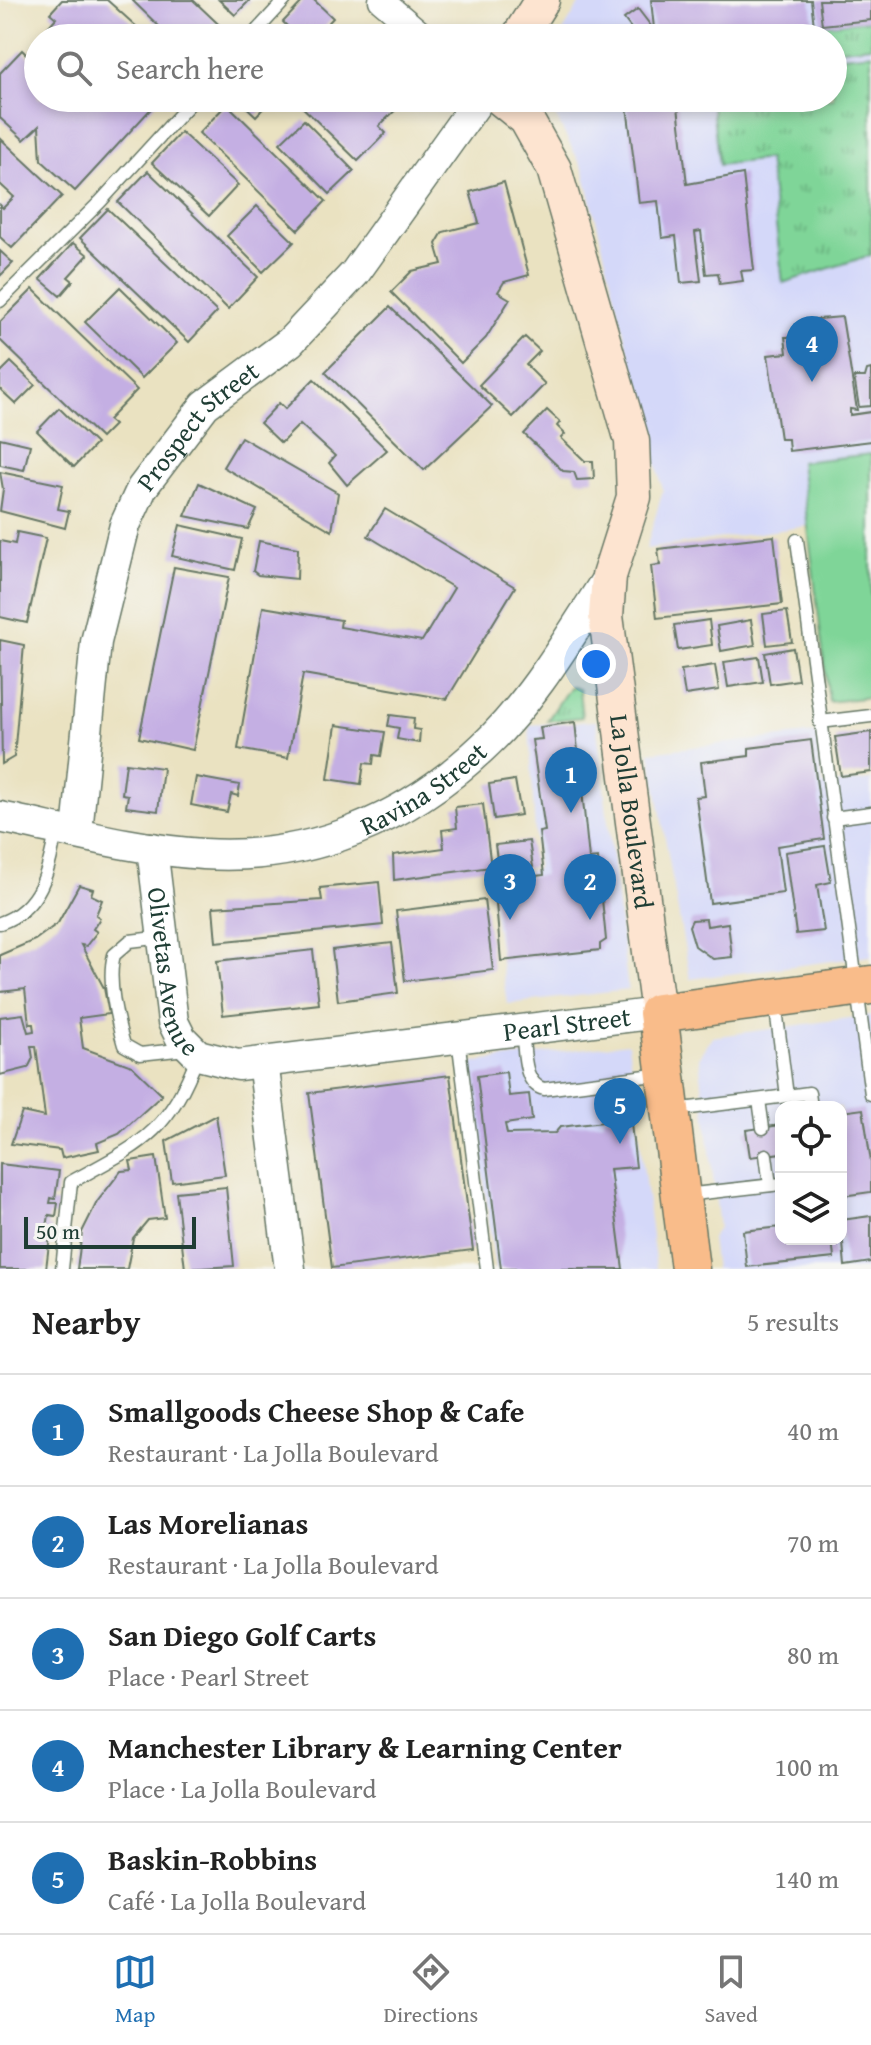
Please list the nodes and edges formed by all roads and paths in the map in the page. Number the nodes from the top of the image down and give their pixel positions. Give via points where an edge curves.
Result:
1 (285, 0) edge
2 (381, 0) edge
3 (542, 0) edge
4 (263, 24) edge
5 (409, 24) edge
6 (527, 24) edge
7 (182, 112) edge
8 (470, 112) edge
9 (517, 112) edge
10 (0, 301) edge
11 (797, 540) dead end
12 (609, 576) junction
13 (871, 716) edge
14 (820, 722) junction
15 (871, 813) edge
16 (0, 817) edge
17 (833, 818) junction
18 (67, 830) junction
19 (152, 848) junction
20 (0, 923) edge
21 (163, 937) junction
22 (863, 986) edge
23 (775, 998) junction
24 (658, 1013) junction
25 (522, 1030) junction
26 (458, 1038) junction
27 (194, 1052) junction
28 (263, 1062) junction
29 (666, 1073) junction
30 (871, 1094) edge
31 (787, 1096) junction
32 (759, 1100) junction
33 (810, 1101) edge
34 (671, 1111) junction
35 (763, 1128) dead end
36 (766, 1155) dead end
37 (775, 1182) edge
38 (775, 1185) edge
39 (681, 1195) junction
40 (62, 1269) edge
41 (290, 1269) edge
42 (487, 1269) edge
43 (690, 1269) edge

1 - 4 lane
2 - 5 street
3 - 6 main road
7 - 10 lane
8 - 18 street, Prospect Street via 355,273 290,342 205,405 142,488 125,525 96,642
9 - 12 main road, La Jolla Boulevard via 554,169 632,441 634,497
11 - 14 lane
12 - 19 street, Ravina Street via 484,746 371,825 308,848 233,855
12 - 24 main road, La Jolla Boulevard via 606,616
13 - 14 lane
14 - 17 lane
15 - 17 lane
16 - 18 street, Ravina Street
17 - 22 lane
18 - 19 street, Ravina Street
18 - 20 lane via 38,893 21,913
19 - 21 street, Olivetas Avenue
21 - 27 street, Olivetas Avenue via 173,1022
21 - 27 lane via 130,941 114,955 121,1034 124,1045 140,1054
22 - 23 main road, Pearl Street
22 - 30 lane
23 - 24 main road, Pearl Street
23 - 31 lane
24 - 25 street, Pearl Street
24 - 29 main road, La Jolla Boulevard
25 - 26 street, Pearl Street
25 - 29 lane via 529,1081 535,1087
26 - 28 street, Pearl Street
26 - 42 lane
27 - 28 street, Olivetas Avenue via 238,1065
27 - 40 lane via 178,1101 162,1125 71,1182
28 - 41 street
29 - 34 main road, La Jolla Boulevard
31 - 32 lane
31 - 33 lane via 809,1093
32 - 34 lane
32 - 35 lane
34 - 39 main road, La Jolla Boulevard
36 - 37 lane
38 - 39 lane
39 - 43 main road, La Jolla Boulevard

